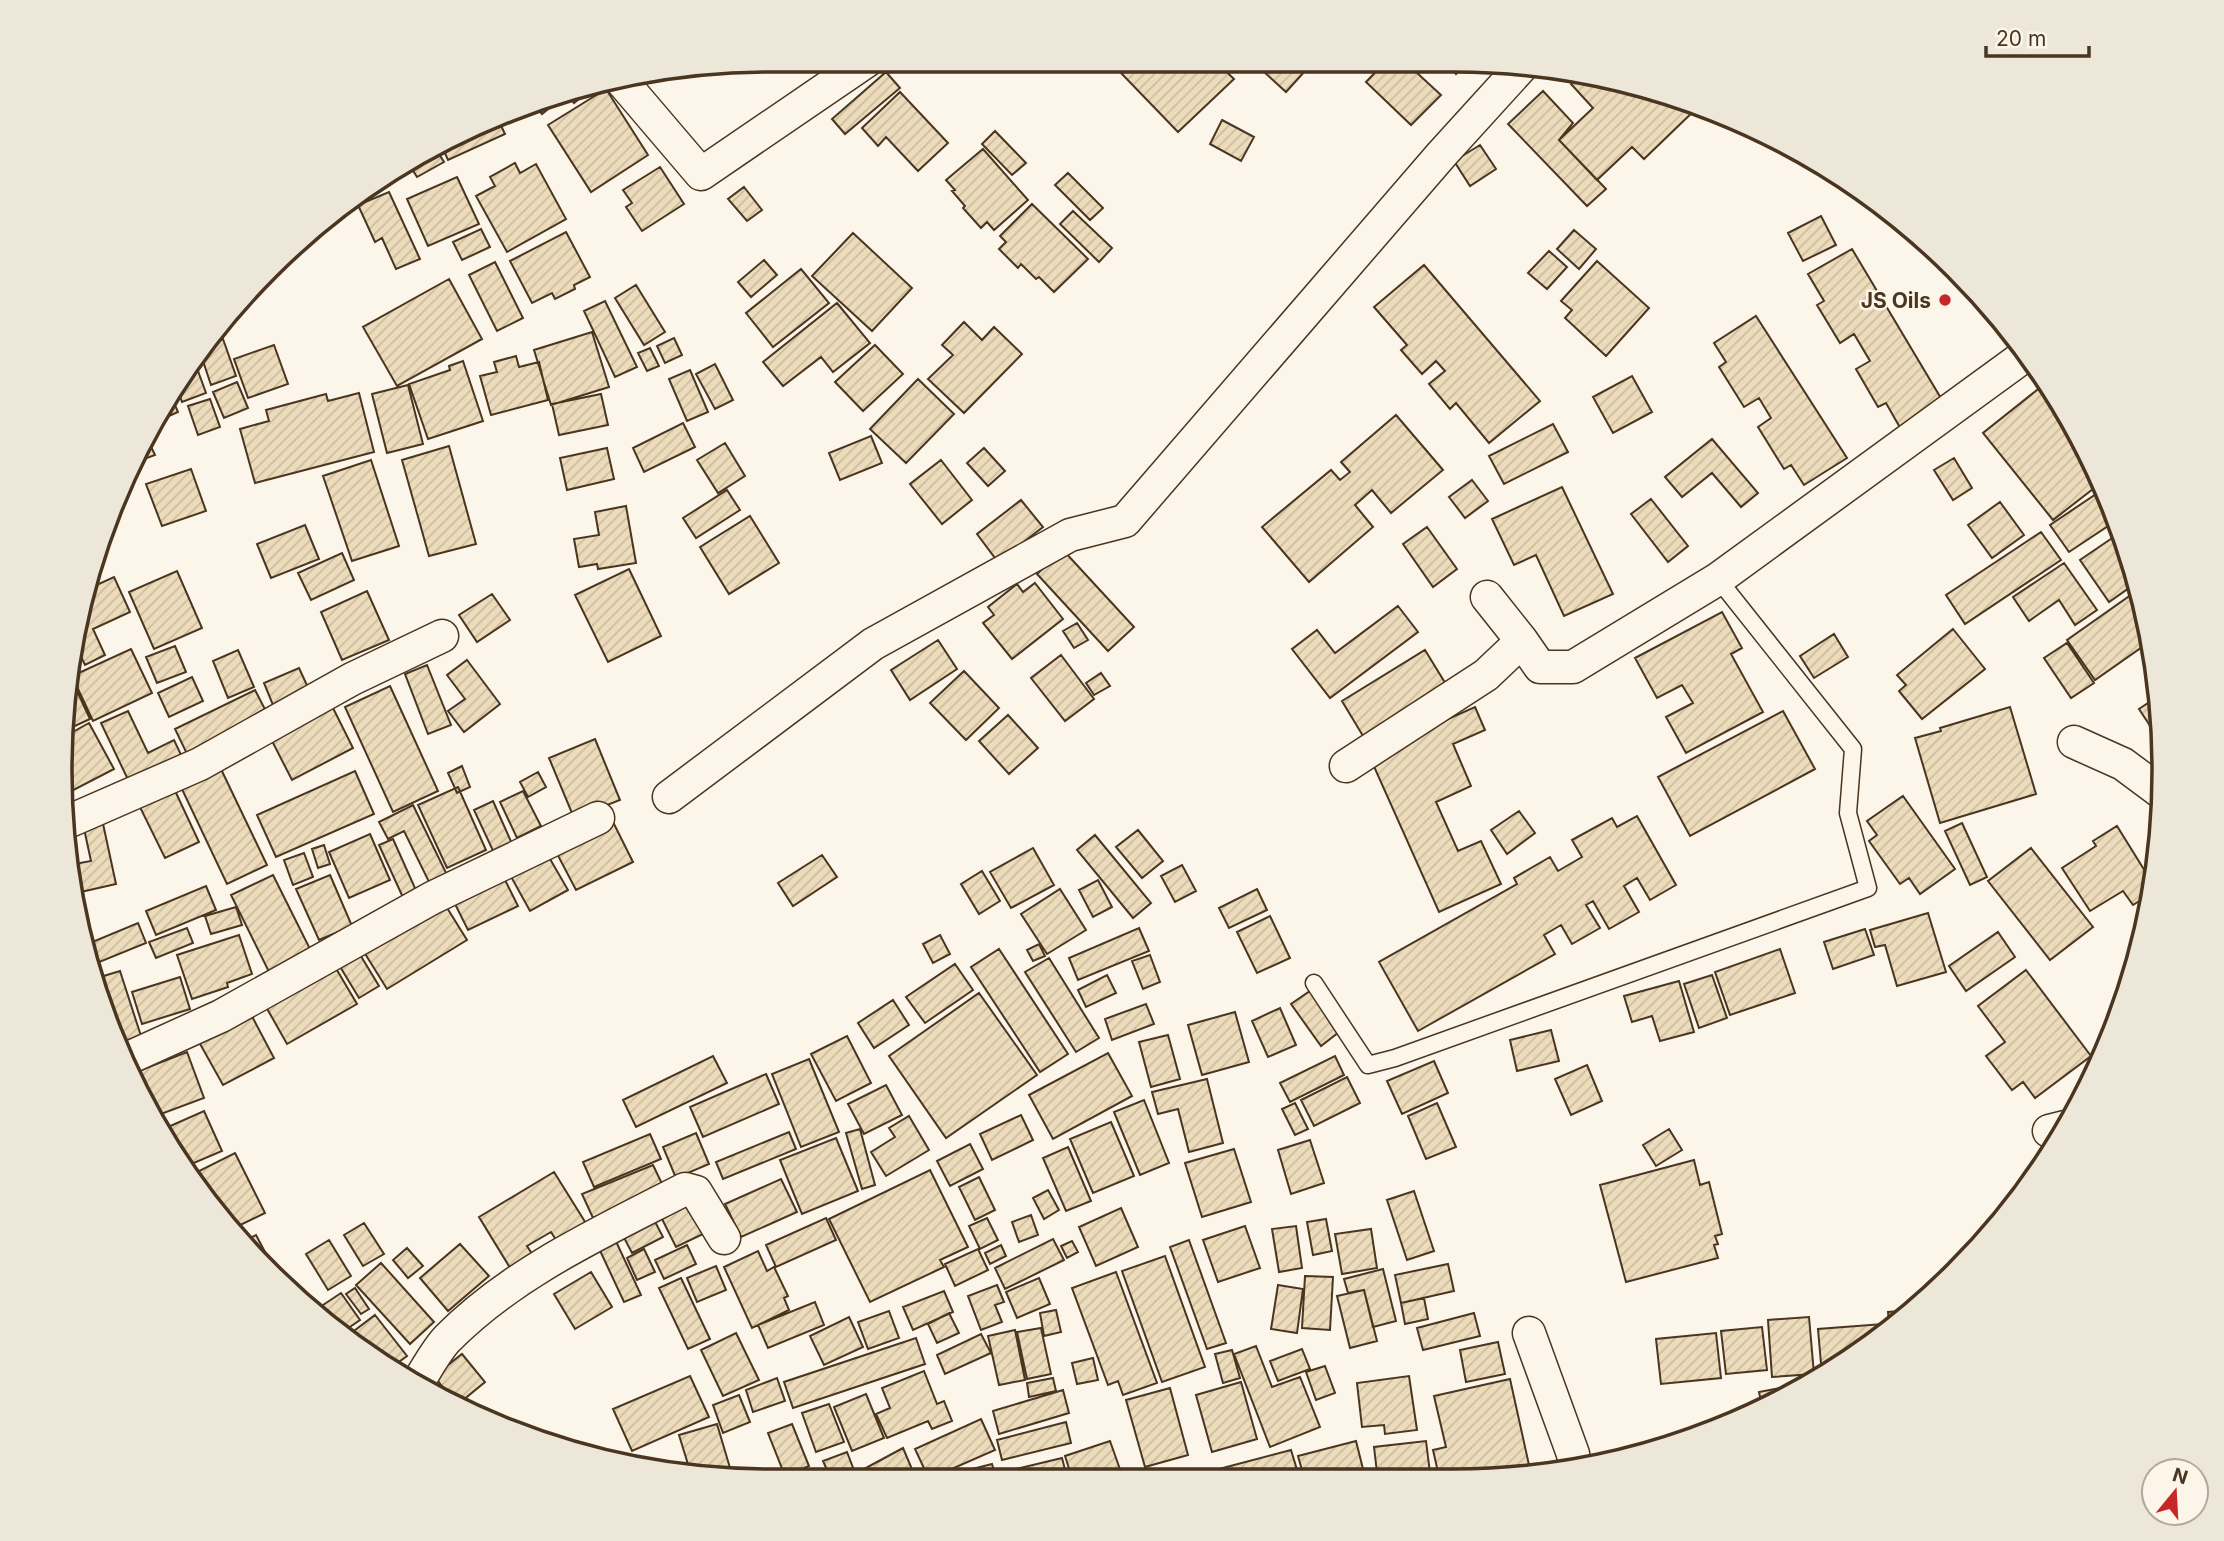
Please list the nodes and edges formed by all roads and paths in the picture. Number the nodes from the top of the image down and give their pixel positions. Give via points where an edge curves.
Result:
1 (850, 72) edge
2 (1514, 75) edge
3 (627, 87) edge
4 (2019, 360) edge
5 (1718, 579) junction
6 (1487, 597) dead end
7 (442, 636) dead end
8 (1522, 641) junction
9 (2074, 742) dead end
10 (1346, 766) dead end
11 (2152, 785) edge
12 (669, 797) dead end
13 (598, 818) dead end
14 (73, 819) edge
15 (1314, 983) dead end
16 (133, 1056) edge
17 (724, 1238) dead end
18 (1530, 1333) dead end
19 (422, 1376) edge
20 (1574, 1459) edge

1 - 3 street via 701,174
2 - 12 street via 1125,521 1070,535 873,644
4 - 5 street
5 - 8 street via 1573,667 1540,667
5 - 15 lane via 1853,749 1848,814 1868,888 1368,1065
6 - 8 street
7 - 14 street via 352,679 200,764
8 - 10 street via 1486,675
9 - 11 street via 2123,764
13 - 16 street via 432,898 221,1016
17 - 19 street via 696,1192 685,1189 505,1289 445,1341
18 - 20 street

